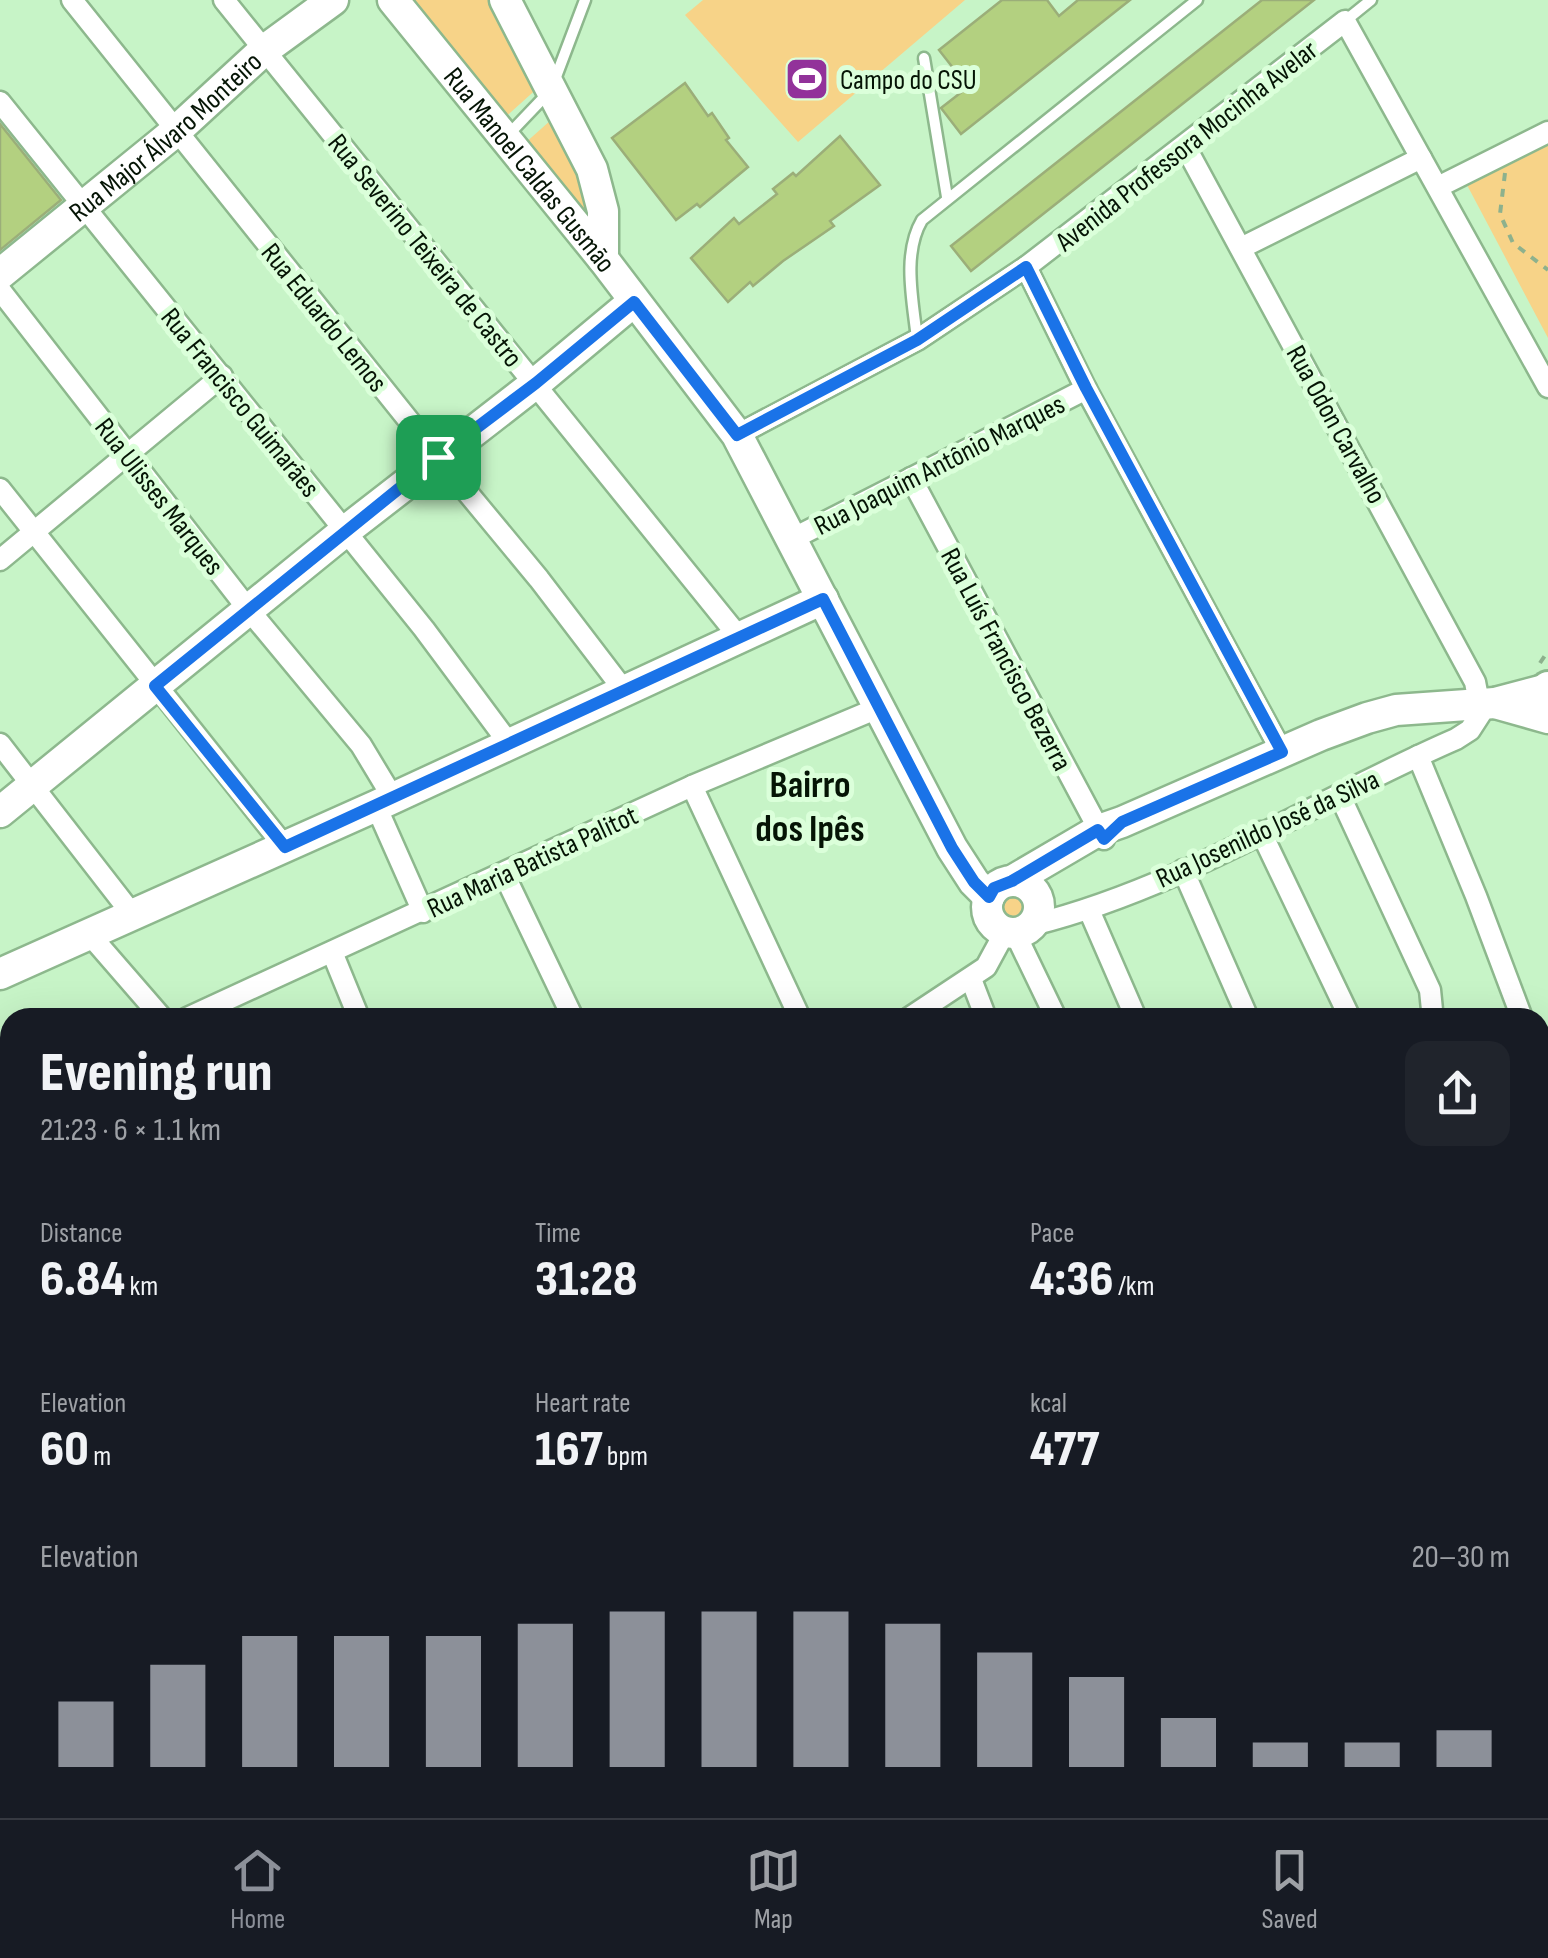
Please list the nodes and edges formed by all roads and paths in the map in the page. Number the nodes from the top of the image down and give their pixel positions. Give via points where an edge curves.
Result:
1 (72, 0) edge
2 (224, 0) edge
3 (333, 0) edge
4 (394, 0) edge
5 (505, 0) edge
6 (585, 0) edge
7 (1197, 0) edge
8 (1371, 0) edge
9 (1346, 21) junction
10 (263, 51) junction
11 (924, 58) dead end
12 (551, 90) junction
13 (0, 102) edge
14 (176, 132) junction
15 (1541, 136) edge
16 (504, 140) junction
17 (1186, 146) junction
18 (1421, 158) junction
19 (1438, 187) junction
20 (947, 198) junction
21 (83, 206) junction
22 (1240, 248) junction
23 (602, 260) junction
24 (1026, 267) junction
25 (1548, 270) edge
26 (0, 274) edge
27 (0, 290) edge
28 (634, 302) junction
29 (917, 340) junction
30 (222, 376) junction
31 (536, 383) junction
32 (1548, 387) edge
33 (1086, 388) junction
34 (737, 435) junction
35 (127, 456) junction
36 (438, 457) junction
37 (911, 478) junction
38 (0, 489) edge
39 (35, 532) junction
40 (344, 532) junction
41 (792, 539) junction
42 (0, 560) edge
43 (823, 599) junction
44 (248, 609) junction
45 (739, 637) junction
46 (155, 686) junction
47 (1548, 688) edge
48 (623, 689) junction
49 (1488, 704) junction
50 (878, 708) junction
51 (1548, 718) edge
52 (508, 742) junction
53 (0, 744) edge
54 (1282, 752) junction
55 (1418, 756) junction
56 (34, 786) junction
57 (692, 786) junction
58 (1340, 796) junction
59 (384, 802) junction
60 (0, 812) edge
61 (1108, 830) junction
62 (1262, 832) junction
63 (285, 847) junction
64 (1183, 870) junction
65 (504, 874) junction
66 (1000, 889) junction
67 (1088, 910) junction
68 (423, 912) junction
69 (132, 914) junction
70 (1023, 924) junction
71 (90, 935) junction
72 (332, 952) junction
73 (0, 974) edge
74 (971, 980) junction
75 (153, 1008) edge
76 (209, 1008) edge
77 (355, 1008) edge
78 (568, 1008) edge
79 (795, 1008) edge
80 (925, 1008) edge
81 (982, 1008) edge
82 (1052, 1008) edge
83 (1132, 1008) edge
84 (1244, 1008) edge
85 (1345, 1008) edge
86 (1432, 1008) edge
87 (1518, 1008) edge

1 - 14 street, Rua Eduardo Lemos
2 - 10 street, Rua Severino Teixeira de Castro
3 - 10 main road, Rua Major Álvaro Monteiro
4 - 16 main road, Rua Manoel Caldas Gusmão
5 - 12 main road
6 - 12 lane
7 - 20 lane
8 - 9 lane, Avenida Professora Mocinha Avelar
9 - 17 street, Avenida Professora Mocinha Avelar
9 - 18 street
10 - 14 main road, Rua Major Álvaro Monteiro
10 - 31 street, Rua Severino Teixeira de Castro
11 - 20 lane
12 - 16 lane
12 - 23 main road via 592,169 603,211
13 - 21 street, Rua Francisco Guimarães
14 - 21 main road, Rua Major Álvaro Monteiro
14 - 36 street, Rua Eduardo Lemos
15 - 19 street
15 - 25 path via 1505,172 1500,214 1513,243
16 - 23 main road, Rua Manoel Caldas Gusmão
17 - 22 street, Rua Odon Carvalho
17 - 24 street, Avenida Professora Mocinha Avelar
18 - 19 street
18 - 22 street
19 - 32 street
20 - 29 lane via 922,220 912,240
21 - 26 main road, Rua Major Álvaro Monteiro
21 - 30 street, Rua Francisco Guimarães
22 - 49 street, Rua Odon Carvalho
23 - 28 main road, Rua Manoel Caldas Gusmão
24 - 29 street, Avenida Professora Mocinha Avelar
24 - 33 street
27 - 35 street, Rua Ulisses Marques
28 - 31 main road
28 - 34 main road, Rua Manoel Caldas Gusmão
29 - 34 street, Avenida Professora Mocinha Avelar
30 - 35 street
30 - 40 street, Rua Francisco Guimarães
31 - 36 main road
31 - 45 street, Rua Severino Teixeira de Castro
33 - 37 street, Rua Joaquim Antônio Marques
33 - 54 street
34 - 41 main road, Rua Manoel Caldas Gusmão
35 - 39 street
35 - 44 street, Rua Ulisses Marques
36 - 40 main road
36 - 48 street, Rua Eduardo Lemos
37 - 41 street, Rua Joaquim Antônio Marques
37 - 61 street, Rua Luís Francisco Bezerra
38 - 39 street
39 - 42 street
39 - 46 street
40 - 44 main road
40 - 52 street, Rua Francisco Guimarães
41 - 43 main road, Rua Manoel Caldas Gusmão
43 - 45 main road
43 - 50 main road, Rua Manoel Caldas Gusmão
44 - 46 main road
44 - 59 street, Rua Ulisses Marques via 361,746
45 - 48 main road
46 - 56 main road
46 - 63 street
47 - 49 main road
48 - 52 main road
49 - 51 main road
49 - 54 main road via 1396,710
49 - 55 street, Rua Josenildo José da Silva via 1470,730
50 - 57 street, Rua Maria Batista Palitot
50 - 66 main road, Rua Manoel Caldas Gusmão via 964,868
52 - 59 main road
53 - 56 street
54 - 61 main road
55 - 58 street, Rua Josenildo José da Silva
55 - 87 street
56 - 60 main road
56 - 69 street
57 - 65 street, Rua Maria Batista Palitot
57 - 79 street
58 - 62 street, Rua Josenildo José da Silva
58 - 86 street via 1430,990
59 - 63 main road
59 - 68 street, Rua Ulisses Marques
61 - 66 main road
61 - 70 main road via 1066,866
62 - 64 street, Rua Josenildo José da Silva
62 - 85 street
63 - 69 main road
64 - 67 street, Rua Josenildo José da Silva
64 - 84 street
65 - 68 street, Rua Maria Batista Palitot
65 - 78 street
66 - 70 main road via 989,918
66 - 70 main road via 1030,888
67 - 70 street, Rua Josenildo José da Silva
67 - 83 street
68 - 72 street, Rua Maria Batista Palitot
69 - 71 main road
70 - 74 street
70 - 82 street
71 - 73 main road
71 - 75 street
72 - 76 street, Rua Maria Batista Palitot
72 - 77 street
74 - 80 street
74 - 81 street

